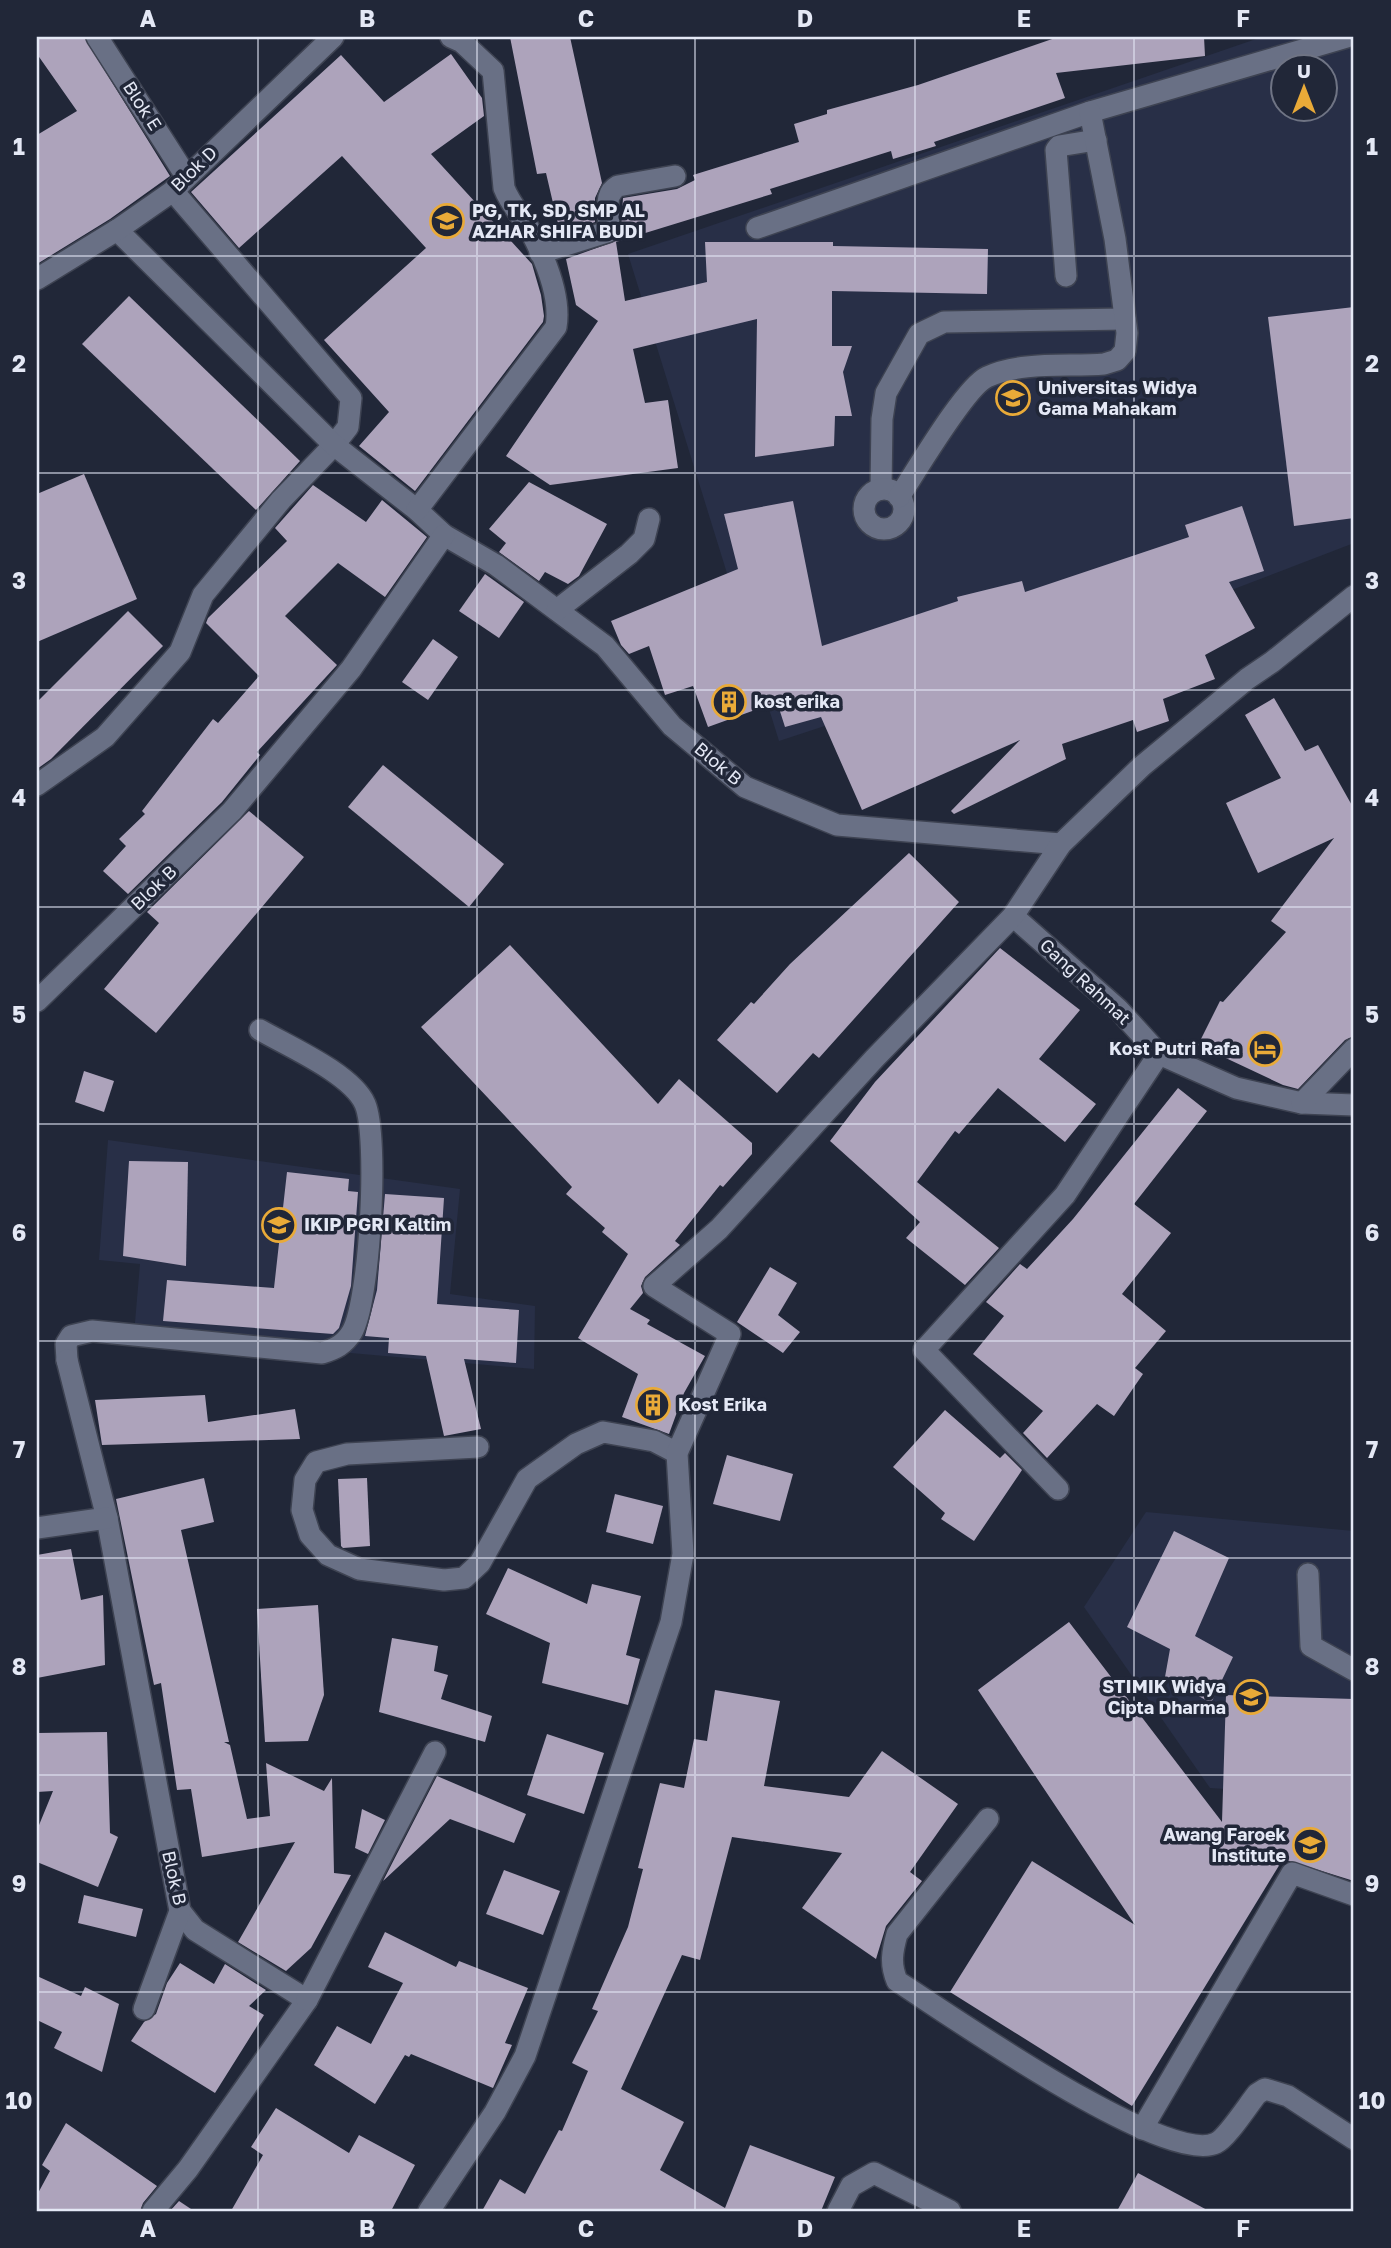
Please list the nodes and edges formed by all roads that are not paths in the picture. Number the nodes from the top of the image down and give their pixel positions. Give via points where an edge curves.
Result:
1 (97, 37) edge
2 (333, 37) edge
3 (451, 37) edge
4 (1347, 37) edge
5 (1090, 112) junction
6 (1096, 140) junction
7 (675, 176) dead end
8 (180, 183) junction
9 (757, 228) dead end
10 (117, 230) junction
11 (540, 253) junction
12 (1066, 276) dead end
13 (37, 279) edge
14 (1125, 319) junction
15 (334, 445) junction
16 (416, 510) junction
17 (649, 519) dead end
18 (444, 535) junction
19 (1354, 596) edge
20 (557, 610) junction
21 (37, 785) edge
22 (1061, 844) junction
23 (1013, 916) junction
24 (37, 1001) edge
25 (260, 1030) dead end
26 (1354, 1049) edge
27 (1159, 1054) junction
28 (1302, 1103) junction
29 (1354, 1105) edge
30 (478, 1447) dead end
31 (677, 1453) junction
32 (1058, 1489) dead end
33 (107, 1518) junction
34 (37, 1528) edge
35 (1308, 1574) dead end
36 (1354, 1670) edge
37 (435, 1752) dead end
38 (988, 1819) dead end
39 (1354, 1895) edge
40 (180, 1911) junction
41 (307, 2000) junction
42 (145, 2009) dead end
43 (1142, 2129) junction
44 (1354, 2139) edge
45 (153, 2211) edge
46 (429, 2211) edge
47 (838, 2211) edge
48 (950, 2211) edge

1 - 8 street, Blok E
2 - 8 street, Blok D
3 - 11 street via 493,71 504,188
4 - 5 street
5 - 6 street
5 - 9 street
6 - 12 street via 1056,150
6 - 14 street
7 - 11 street via 618,186 608,197 607,232
8 - 10 street, Blok D
8 - 15 street, Blok E via 351,398 348,427
10 - 13 street, Blok D
10 - 15 street, Blok B
11 - 16 street via 556,298 556,327
14 - 14 street via 1125,351 1117,360 1019,368 986,377 890,493 882,419 886,393 919,334 944,321
15 - 16 street, Blok B
15 - 21 street, Blok E via 281,499 203,595 180,652 106,737
16 - 18 street, Blok B
17 - 20 street via 644,539 629,554
18 - 20 street, Blok B via 496,565
18 - 24 street, Blok B via 351,669 232,811
19 - 22 street via 1142,766
20 - 22 street, Blok B via 605,646 672,726 745,787 837,825
22 - 23 street
23 - 27 street, Gang Rahmat via 1118,1009
23 - 31 street via 719,1229 654,1286 730,1334
25 - 33 street, Blok B via 334,1073 365,1103 371,1201 362,1305 351,1334 340,1347 322,1353 92,1331 71,1336 66,1344 67,1360
26 - 28 street
27 - 28 street, Gang Rahmat via 1236,1088
27 - 32 street via 1065,1195 924,1350
28 - 29 street, Gang Rahmat
30 - 31 street via 347,1454 316,1462 308,1471 302,1510 310,1535 328,1555 359,1569 444,1580 464,1578 480,1563 527,1479 576,1444 603,1433 654,1441
31 - 46 street via 683,1554 671,1622 525,2056 495,2112
33 - 34 street
33 - 40 street, Blok B
35 - 36 street via 1311,1646
37 - 41 street
38 - 43 street via 897,1934 892,1969 897,1981 1074,2093
39 - 43 street via 1293,1873
40 - 41 street, Blok B via 195,1930
40 - 42 street
41 - 45 street via 188,2169
43 - 44 street via 1197,2147 1218,2143 1265,2089 1288,2096
47 - 48 street via 851,2186 874,2173

